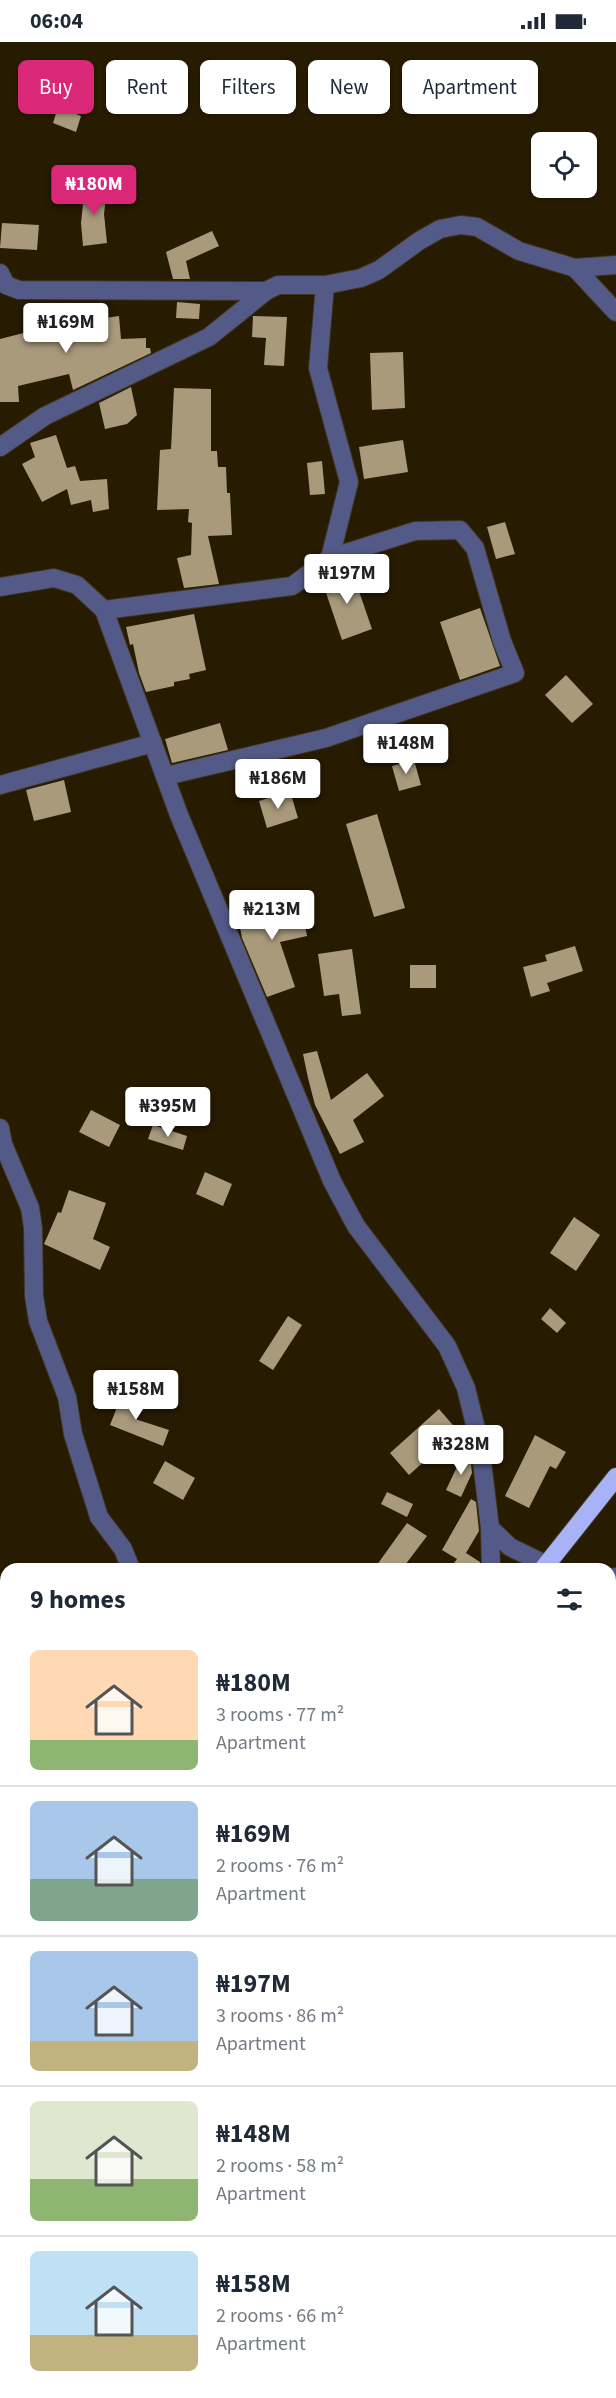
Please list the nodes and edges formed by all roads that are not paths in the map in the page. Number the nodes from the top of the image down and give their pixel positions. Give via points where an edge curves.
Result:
1 (616, 266) edge
2 (575, 268) junction
3 (0, 273) edge
4 (325, 285) junction
5 (266, 291) junction
6 (616, 312) edge
7 (0, 447) edge
8 (330, 558) junction
9 (0, 586) edge
10 (104, 610) junction
11 (153, 743) junction
12 (165, 776) junction
13 (0, 785) edge
14 (0, 1128) edge
15 (616, 1478) edge
16 (490, 1528) junction
17 (128, 1563) edge
18 (491, 1563) edge
19 (538, 1563) edge
20 (548, 1563) edge

1 - 2 street
2 - 4 street via 519,251 477,227 461,225 440,229 361,278
2 - 6 street
3 - 5 street via 6,285 19,290
4 - 5 street via 278,285
4 - 8 street via 318,368 349,482
5 - 7 street via 209,337 45,416
8 - 10 street via 292,586
8 - 12 street via 415,531 460,530 475,548 515,673 326,738
9 - 10 street via 54,578 76,585
10 - 11 street
11 - 12 street
11 - 13 street
12 - 16 street via 332,1181 357,1226 447,1346 466,1388 480,1445
14 - 17 street via 30,1208 38,1321 67,1397 73,1434 99,1517 123,1549
15 - 20 highway
16 - 18 street
16 - 19 street via 510,1547

